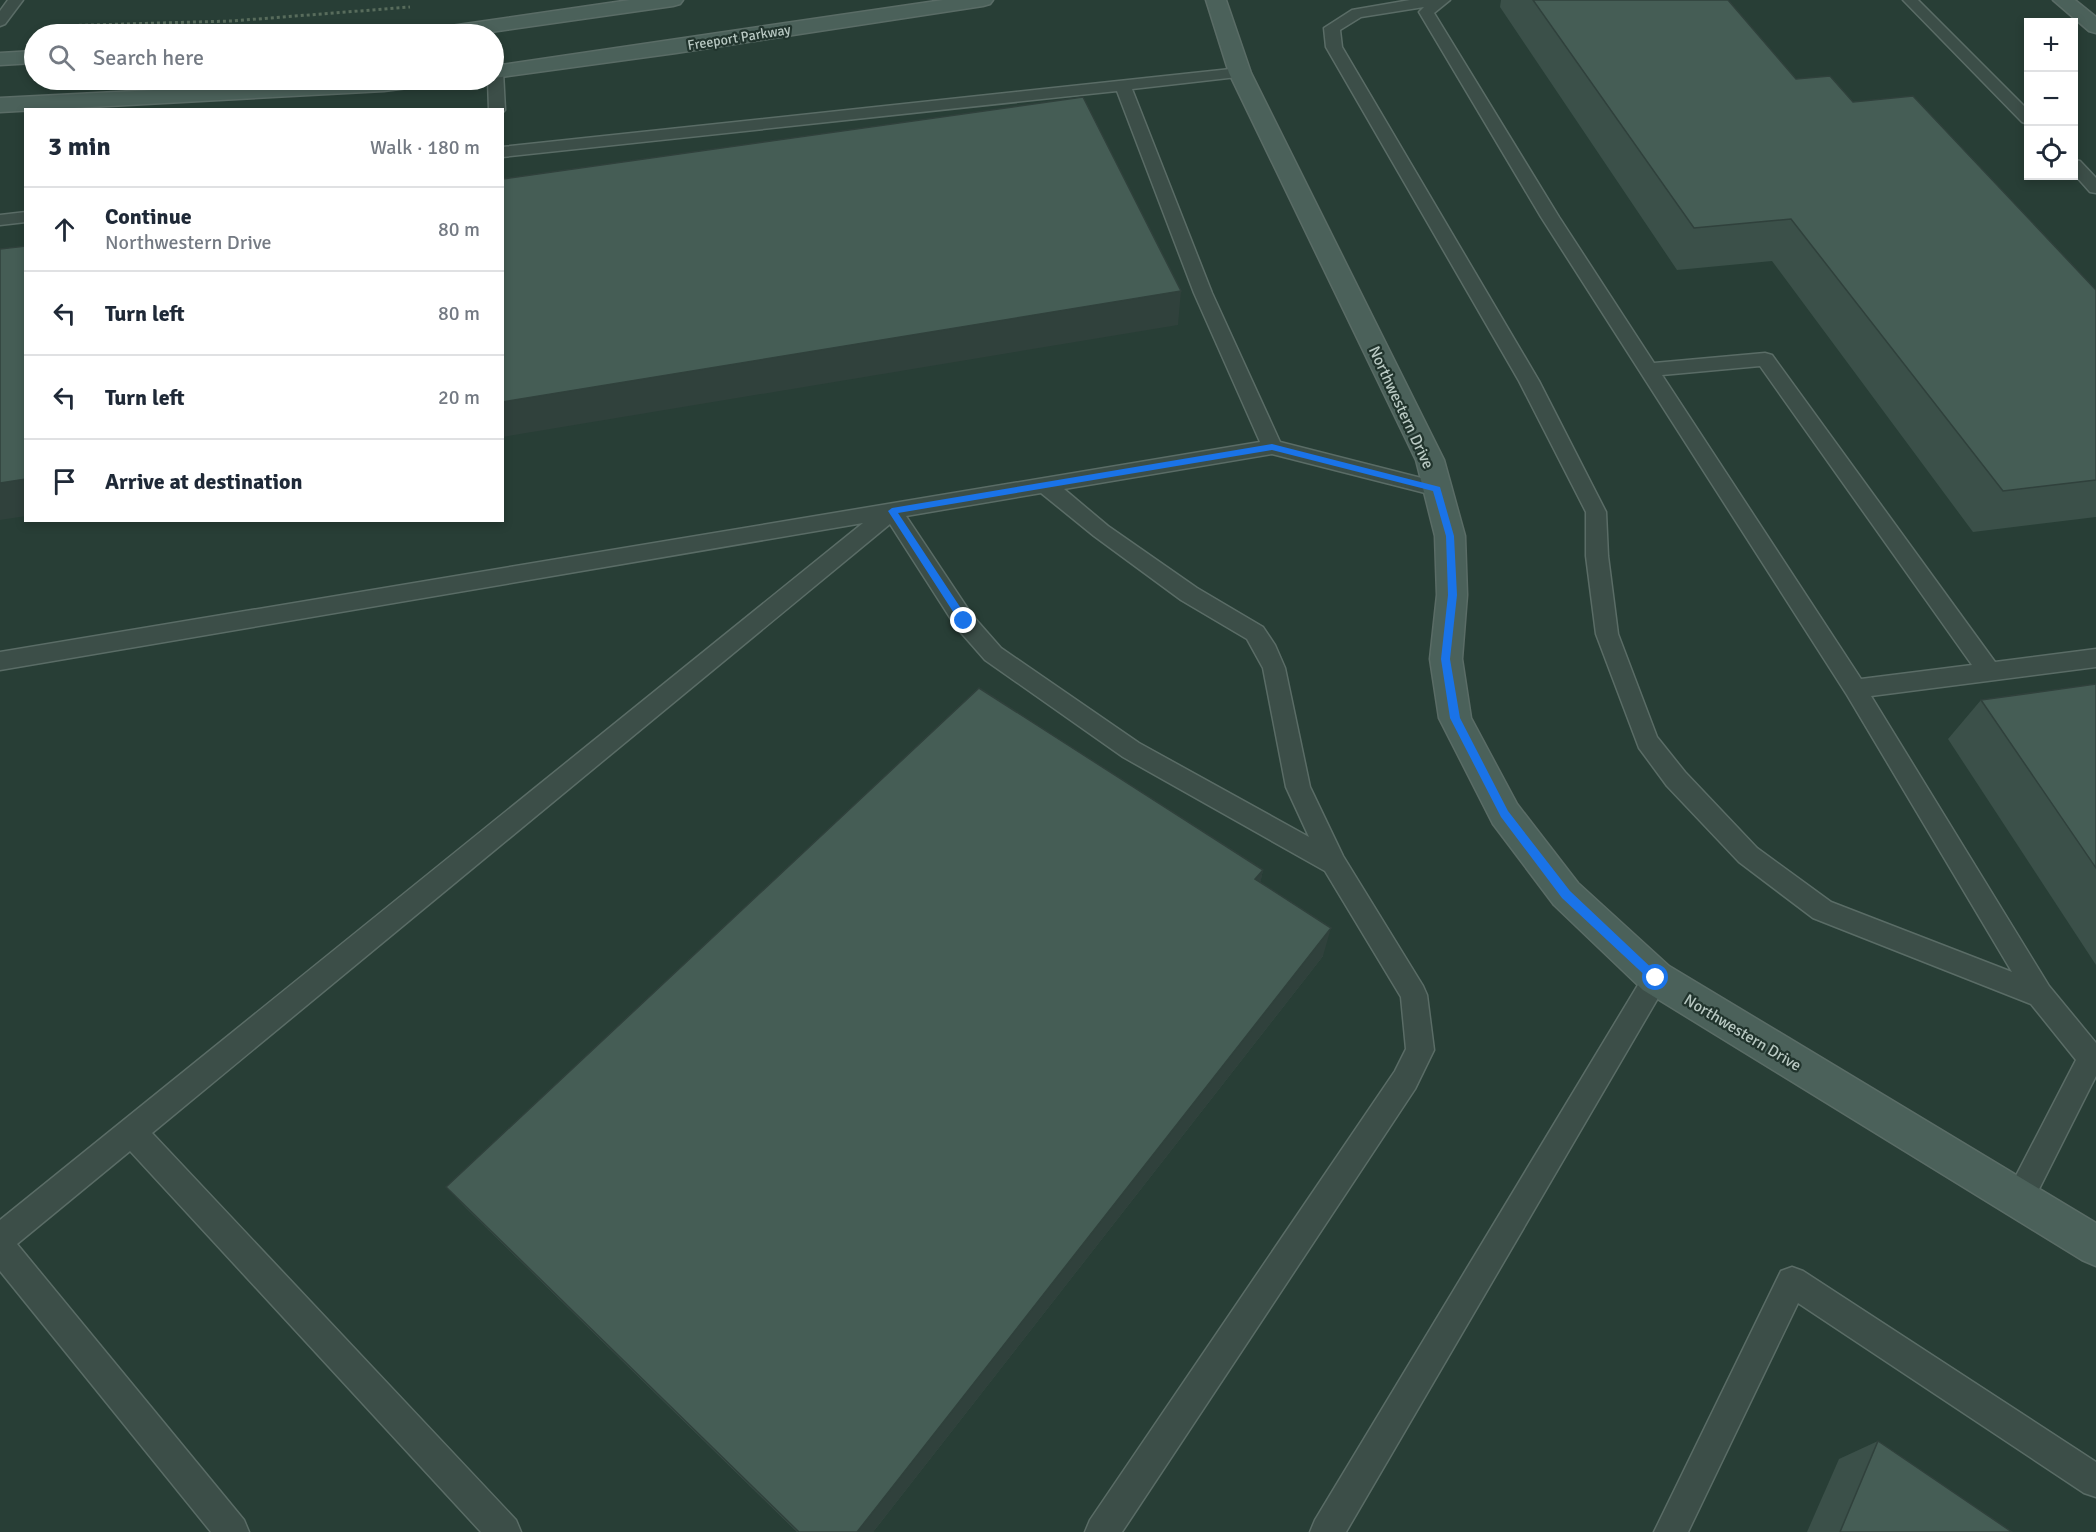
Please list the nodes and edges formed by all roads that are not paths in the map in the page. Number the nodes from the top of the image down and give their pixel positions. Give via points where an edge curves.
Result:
1 (16, 0) edge
2 (673, 0) edge
3 (983, 0) edge
4 (1216, 0) edge
5 (1437, 0) edge
6 (1443, 0) edge
7 (1910, 0) edge
8 (2063, 0) edge
9 (625, 4) edge
10 (0, 21) edge
11 (500, 24) edge
12 (2096, 27) edge
13 (24, 58) edge
14 (0, 59) edge
15 (504, 70) edge
16 (1240, 73) junction
17 (1123, 86) junction
18 (279, 90) edge
19 (495, 90) edge
20 (0, 105) edge
21 (497, 108) edge
22 (2024, 115) edge
23 (504, 152) edge
24 (2078, 170) edge
25 (2096, 188) edge
26 (24, 217) edge
27 (0, 220) edge
28 (1649, 370) junction
29 (1272, 447) junction
30 (1045, 485) junction
31 (1437, 489) junction
32 (892, 511) junction
33 (2096, 658) edge
34 (0, 661) edge
35 (1989, 672) junction
36 (1855, 689) junction
37 (1334, 863) junction
38 (1656, 978) junction
39 (2040, 994) junction
40 (2093, 1060) edge
41 (132, 1132) junction
42 (2019, 1199) junction
43 (0, 1239) edge
44 (2096, 1246) edge
45 (0, 1247) edge
46 (2096, 1481) edge
47 (232, 1532) edge
48 (504, 1532) edge
49 (1102, 1532) edge
50 (1327, 1532) edge
51 (1671, 1532) edge

1 - 10 lane
2 - 9 street
3 - 15 street, Freeport Parkway
4 - 16 street, Northwestern Drive
5 - 39 lane via 1357,13 1332,28 1334,47 1529,381 1596,512 1607,634 1647,741 1676,779 1748,855 1821,910
6 - 28 lane via 1426,12 1550,217
7 - 22 lane
8 - 12 street
9 - 11 street
13 - 14 street
16 - 17 lane
16 - 31 street, Northwestern Drive via 1430,460
17 - 23 lane
17 - 29 lane via 1203,293
18 - 20 street
19 - 21 lane
24 - 25 lane
26 - 27 lane
28 - 35 lane via 1765,359
28 - 36 lane
29 - 30 lane
29 - 31 lane
30 - 32 lane
30 - 37 lane via 1189,594 1255,633 1274,668 1298,787
31 - 38 street, Northwestern Drive via 1450,536 1452,595 1446,659 1455,718 1505,814 1552,877
32 - 34 lane
32 - 37 lane via 964,621 993,654 1131,750
32 - 41 lane
33 - 35 lane
35 - 36 lane
36 - 39 lane
37 - 49 lane via 1414,995 1420,1050 1406,1080
38 - 42 street, Northwestern Drive
38 - 50 lane
39 - 40 lane
40 - 42 lane
41 - 43 lane
41 - 48 lane
42 - 44 street, Northwestern Drive
45 - 47 lane
46 - 51 lane via 1792,1282

